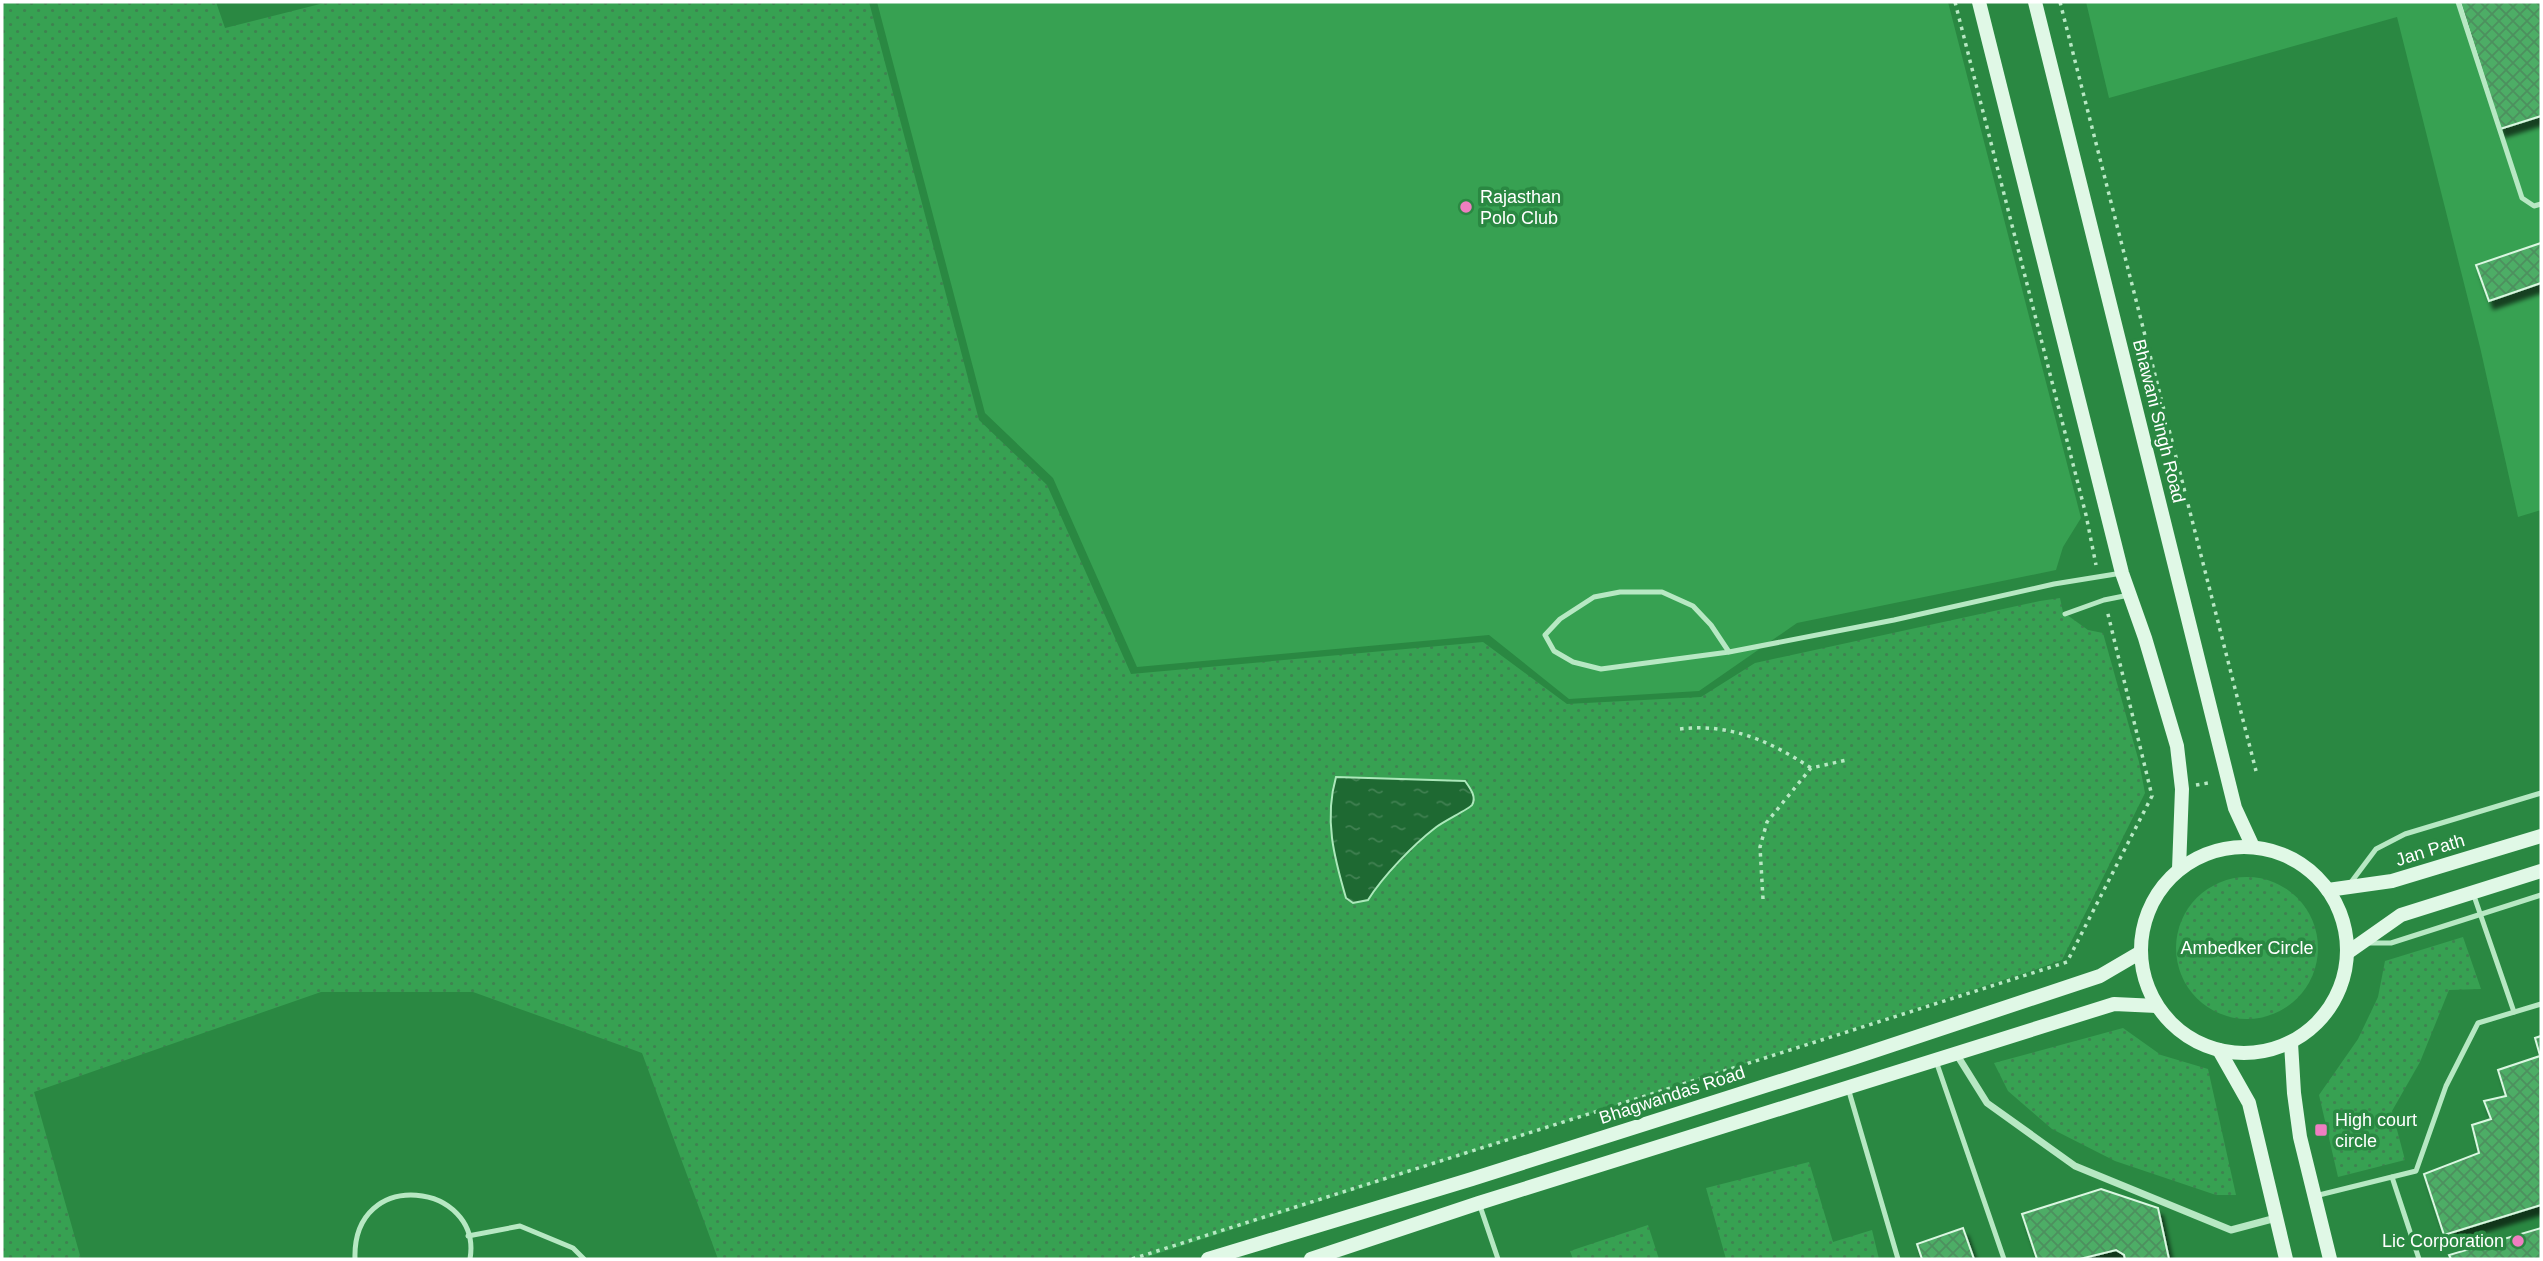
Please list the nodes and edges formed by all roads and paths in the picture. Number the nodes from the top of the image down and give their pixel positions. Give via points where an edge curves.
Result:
1 (1955, 2) edge
2 (1979, 2) edge
3 (2035, 2) edge
4 (2060, 2) edge
5 (2458, 2) edge
6 (2541, 204) edge
7 (2122, 573) junction
8 (2099, 577) junction
9 (2130, 595) junction
10 (2104, 600) junction
11 (2065, 614) dead end
12 (1729, 652) junction
13 (1680, 729) dead end
14 (1847, 760) dead end
15 (1811, 768) junction
16 (2256, 771) dead end
17 (2541, 793) edge
18 (2541, 836) edge
19 (2253, 847) junction
20 (2179, 869) junction
21 (2541, 871) edge
22 (2347, 888) junction
23 (2328, 890) junction
24 (2473, 892) junction
25 (2541, 895) edge
26 (1763, 899) dead end
27 (2481, 914) junction
28 (2362, 943) junction
29 (2141, 951) junction
30 (2347, 953) junction
31 (2541, 1004) edge
32 (2157, 1006) junction
33 (2514, 1012) junction
34 (2291, 1042) junction
35 (2219, 1050) junction
36 (1957, 1055) junction
37 (1936, 1061) junction
38 (1848, 1087) junction
39 (2392, 1177) junction
40 (2315, 1196) junction
41 (1479, 1203) junction
42 (2276, 1219) junction
43 (468, 1236) junction
44 (1343, 1254) edge
45 (354, 1259) edge
46 (470, 1259) edge
47 (584, 1259) edge
48 (1132, 1259) edge
49 (1208, 1259) edge
50 (1311, 1259) edge
51 (1498, 1259) edge
52 (1898, 1259) edge
53 (2004, 1259) edge
54 (2286, 1259) edge
55 (2330, 1259) edge
56 (2419, 1259) edge

1 - 8 path
2 - 7 main road
3 - 19 main road, Bhawani Singh Road via 2235,808
4 - 16 path
5 - 6 lane via 2522,198 2534,206
7 - 8 lane
7 - 9 main road
8 - 12 lane
9 - 10 lane
9 - 20 main road via 2177,746 2182,789
10 - 11 lane
10 - 48 path via 2152,796 2067,962
12 - 12 lane via 1693,606 1662,592 1594,597 1545,635 1554,651 1601,669
13 - 15 path via 1728,729 1784,751
14 - 15 path
15 - 26 path via 1767,822 1760,847
17 - 22 lane via 2405,834 2376,849
18 - 22 main road, Jan Path via 2392,881
19 - 20 main road via 2202,855
19 - 23 main road via 2277,852 2304,866
20 - 29 main road via 2158,893 2146,918
21 - 24 main road
22 - 23 main road, Jan Path
23 - 30 main road via 2343,922
24 - 27 lane
24 - 28 main road via 2402,915
25 - 27 lane
27 - 28 lane via 2391,943
27 - 33 lane
28 - 30 main road
29 - 32 main road via 2146,983
29 - 49 main road, Bhagwandas Road via 2100,976 1905,1041
30 - 34 main road via 2331,1006 2310,1030
31 - 33 lane
32 - 35 main road via 2175,1026
32 - 36 main road via 2114,1004
33 - 39 lane via 2479,1023 2446,1086 2416,1171
34 - 35 main road via 2254,1053
34 - 40 main road via 2294,1093
35 - 42 main road via 2249,1103
36 - 37 main road
36 - 42 street via 1987,1103 2075,1166 2231,1230
37 - 38 main road
37 - 53 lane
38 - 41 main road
38 - 52 lane
39 - 40 lane
39 - 56 lane
40 - 55 main road
41 - 44 main road
41 - 51 lane
42 - 54 main road
43 - 45 lane via 447,1205 411,1194 393,1197 363,1221
43 - 46 lane
43 - 47 lane via 520,1226 573,1248
44 - 50 main road

